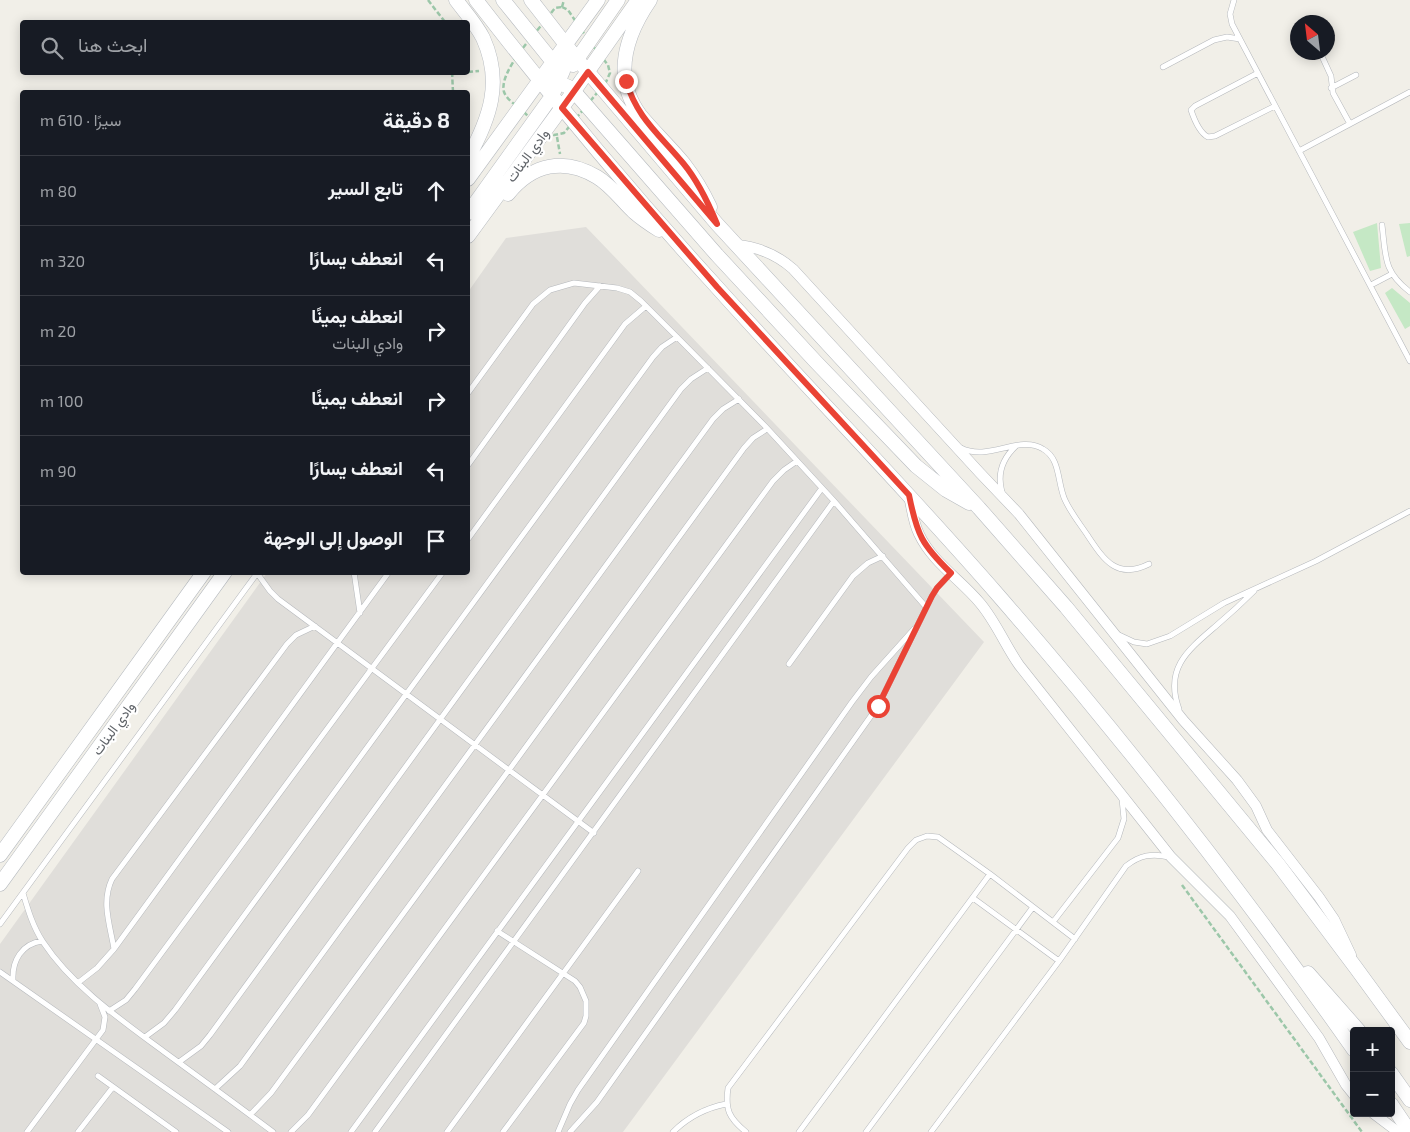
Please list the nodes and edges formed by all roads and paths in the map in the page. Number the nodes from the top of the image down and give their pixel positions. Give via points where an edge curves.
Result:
1 (428, 0) edge
2 (456, 0) edge
3 (476, 0) edge
4 (503, 0) edge
5 (531, 0) edge
6 (564, 0) edge
7 (598, 0) edge
8 (618, 0) edge
9 (638, 0) edge
10 (650, 0) edge
11 (1234, 0) edge
12 (562, 7) dead end
13 (443, 20) edge
14 (1240, 39) junction
15 (565, 44) junction
16 (577, 59) junction
17 (1324, 60) edge
18 (1163, 67) dead end
19 (588, 72) junction
20 (1258, 73) junction
21 (452, 75) edge
22 (1356, 76) dead end
23 (564, 77) junction
24 (539, 80) junction
25 (1331, 88) junction
26 (453, 90) edge
27 (1410, 92) edge
28 (552, 96) junction
29 (1275, 106) junction
30 (562, 108) junction
31 (1350, 124) junction
32 (557, 136) dead end
33 (1299, 150) junction
34 (470, 154) edge
35 (560, 165) junction
36 (470, 176) edge
37 (470, 210) edge
38 (717, 224) junction
39 (1382, 226) dead end
40 (470, 235) edge
41 (470, 237) edge
42 (673, 238) junction
43 (737, 245) junction
44 (1392, 274) junction
45 (1371, 285) junction
46 (600, 286) junction
47 (1410, 292) edge
48 (646, 306) junction
49 (677, 337) junction
50 (1410, 361) edge
51 (708, 368) junction
52 (470, 390) edge
53 (739, 399) junction
54 (767, 429) junction
55 (952, 442) junction
56 (1017, 446) junction
57 (797, 461) junction
58 (470, 462) edge
59 (822, 488) junction
60 (909, 495) junction
61 (1006, 499) junction
62 (834, 502) junction
63 (979, 508) junction
64 (1410, 511) edge
65 (470, 536) edge
66 (883, 556) junction
67 (1149, 564) dead end
68 (951, 573) junction
69 (202, 575) edge
70 (223, 575) edge
71 (257, 575) edge
72 (259, 575) edge
73 (354, 575) edge
74 (387, 575) edge
75 (441, 575) edge
76 (1256, 589) junction
77 (926, 607) junction
78 (360, 613) junction
79 (918, 625) junction
80 (315, 626) junction
81 (1111, 630) junction
82 (338, 643) junction
83 (789, 664) dead end
84 (372, 669) junction
85 (406, 694) junction
86 (440, 719) junction
87 (1183, 720) junction
88 (475, 745) junction
89 (509, 770) junction
90 (543, 795) junction
91 (1122, 798) junction
92 (578, 821) junction
93 (594, 833) junction
94 (0, 854) edge
95 (1171, 858) junction
96 (1179, 866) junction
97 (638, 871) dead end
98 (990, 874) junction
99 (0, 884) edge
100 (23, 893) junction
101 (973, 898) junction
102 (1033, 907) junction
103 (1053, 922) junction
104 (0, 924) edge
105 (1016, 930) junction
106 (497, 932) junction
107 (1074, 939) junction
108 (42, 941) junction
109 (1275, 941) junction
110 (514, 942) junction
111 (114, 949) junction
112 (1059, 961) junction
113 (1356, 968) junction
114 (0, 972) edge
115 (563, 973) junction
116 (13, 980) junction
117 (78, 982) junction
118 (99, 1002) junction
119 (110, 1011) junction
120 (1356, 1027) edge
121 (145, 1037) junction
122 (97, 1039) junction
123 (1410, 1042) edge
124 (1350, 1044) edge
125 (178, 1062) junction
126 (98, 1076) dead end
127 (1395, 1079) edge
128 (113, 1087) junction
129 (215, 1089) junction
130 (1350, 1090) edge
131 (1410, 1100) edge
132 (726, 1104) junction
133 (1395, 1110) edge
134 (250, 1115) junction
135 (1377, 1117) edge
136 (28, 1132) edge
137 (78, 1132) edge
138 (176, 1132) edge
139 (228, 1132) edge
140 (273, 1132) edge
141 (290, 1132) edge
142 (351, 1132) edge
143 (375, 1132) edge
144 (447, 1132) edge
145 (503, 1132) edge
146 (558, 1132) edge
147 (570, 1132) edge
148 (673, 1132) edge
149 (746, 1132) edge
150 (799, 1132) edge
151 (866, 1132) edge
152 (931, 1132) edge
153 (1362, 1132) edge
154 (1398, 1132) edge
155 (1410, 1132) edge

1 - 13 path
2 - 34 main road via 482,37 493,70 489,111
3 - 24 main road
4 - 23 main road
5 - 15 main road
6 - 12 path
7 - 15 main road, وادي البنات
8 - 16 main road
9 - 19 main road, وادي البنات
10 - 38 main road via 632,29 627,45 625,74 630,97 639,113 696,180
11 - 14 lane via 1230,14
14 - 18 lane via 1220,38
14 - 20 lane
15 - 16 main road
15 - 23 main road, وادي البنات
16 - 19 main road
16 - 23 main road
17 - 25 lane via 1331,76
19 - 23 main road, وادي البنات
19 - 38 main road
20 - 29 lane
20 - 29 lane via 1195,106 1191,110 1196,121 1204,135 1215,136
21 - 26 path
22 - 25 lane
23 - 24 main road, وادي البنات
23 - 28 main road
23 - 30 main road, وادي البنات
23 - 63 main road via 717,255 849,397 916,466 946,490
24 - 28 main road
24 - 36 main road, وادي البنات
25 - 31 lane
27 - 31 lane
28 - 30 main road
28 - 37 main road
29 - 33 lane
30 - 40 main road, وادي البنات
30 - 42 main road
31 - 33 lane
32 - 35 path
33 - 45 lane
35 - 41 main road via 530,173
35 - 42 main road via 597,177 634,212
38 - 43 main road
39 - 44 lane via 1386,263
42 - 60 main road
43 - 55 street via 770,253 793,269
43 - 63 main road
44 - 45 lane
44 - 47 lane
45 - 50 lane
46 - 48 lane via 630,292
46 - 52 lane via 574,283 558,286 544,294 533,304
46 - 58 lane
48 - 49 lane
48 - 65 lane via 625,324
49 - 51 lane
49 - 85 lane via 653,356
51 - 53 lane
51 - 86 lane via 681,389
53 - 54 lane
53 - 88 lane via 713,420
54 - 57 lane
54 - 89 lane via 744,448
55 - 56 lane via 965,450 979,453
55 - 61 street
56 - 61 lane via 1006,458 1000,472 1000,486
56 - 67 lane via 1034,445 1049,453 1065,500 1105,560 1123,569 1137,569
57 - 59 lane
57 - 90 lane via 773,481
59 - 62 lane
59 - 92 lane
60 - 68 street via 919,534
60 - 109 main road via 1098,714 1180,815
61 - 81 street
62 - 66 lane
62 - 93 lane
63 - 113 main road via 1060,600 1237,814
64 - 76 lane
66 - 77 lane
66 - 83 lane via 853,576
68 - 77 lane
68 - 91 street via 981,604 1018,665
69 - 94 main road, وادي البنات
70 - 99 main road, وادي البنات
71 - 100 lane
72 - 80 lane via 274,595
73 - 78 lane
74 - 78 lane
75 - 84 lane
76 - 81 lane via 1224,602 1170,636 1147,644 1134,642
76 - 87 lane via 1181,660 1174,695
77 - 79 lane
78 - 82 lane
79 - 146 lane via 855,698 578,1090
79 - 147 lane via 878,706 596,1102
80 - 82 lane
80 - 111 lane via 296,635 287,644 112,879 106,902
81 - 87 street
82 - 84 lane
82 - 111 lane
84 - 85 lane
84 - 119 lane via 135,989
85 - 86 lane
85 - 121 lane via 175,1010
86 - 88 lane
86 - 125 lane via 210,1035 201,1046
87 - 113 street via 1250,797 1267,830 1334,919
88 - 89 lane
88 - 129 lane via 240,1066
89 - 90 lane
89 - 134 lane via 271,1093
90 - 92 lane
90 - 141 lane via 308,1115
91 - 95 street
91 - 103 lane via 1124,819 1118,838
92 - 93 lane
92 - 106 lane
93 - 110 lane
95 - 96 street
95 - 107 lane via 1147,855 1126,866
96 - 130 street via 1230,916 1319,1038
96 - 153 path via 1182,887
97 - 115 lane
98 - 101 lane
98 - 102 lane
98 - 132 lane via 938,838 927,836 916,840 738,1074 728,1088
100 - 104 lane
100 - 108 lane
101 - 105 lane
101 - 150 lane
102 - 103 lane
102 - 105 lane
103 - 107 lane
105 - 112 lane
105 - 151 lane
106 - 110 lane
106 - 142 lane
107 - 112 lane
108 - 116 lane via 29,945 19,954 13,966
108 - 117 lane
109 - 120 main road
109 - 124 main road
110 - 115 lane
110 - 143 lane
111 - 117 lane via 94,972
112 - 152 lane
113 - 123 main road
114 - 116 lane
115 - 144 lane
115 - 145 lane via 575,981 584,994 584,1023
116 - 122 lane
117 - 118 lane
118 - 119 lane
118 - 122 lane via 105,1022
119 - 121 lane
121 - 125 lane
122 - 136 lane
122 - 139 lane
125 - 129 lane
126 - 128 lane
127 - 131 main road
128 - 137 lane
128 - 138 lane
129 - 134 lane
132 - 148 lane via 695,1115
132 - 149 lane via 732,1119
133 - 155 main road
134 - 140 lane
135 - 154 street

